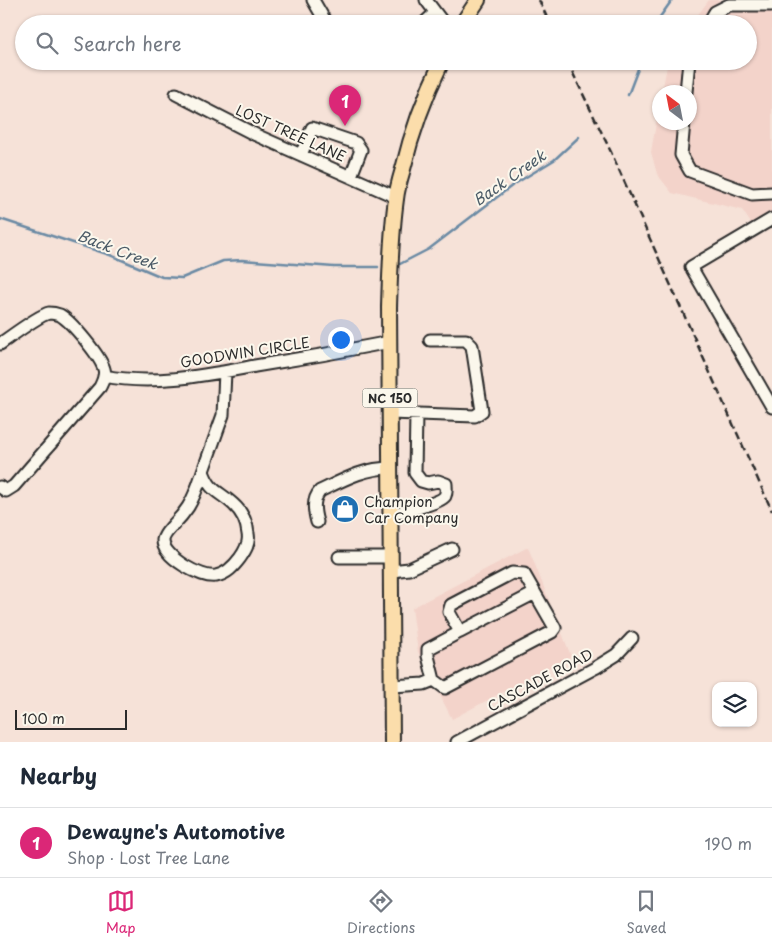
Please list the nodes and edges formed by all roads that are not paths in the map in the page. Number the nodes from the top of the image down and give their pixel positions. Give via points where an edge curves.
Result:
1 (313, 0) edge
2 (426, 0) edge
3 (478, 0) edge
4 (772, 5) edge
5 (435, 13) edge
6 (322, 15) edge
7 (468, 15) edge
8 (713, 15) edge
9 (438, 70) edge
10 (688, 70) edge
11 (687, 85) edge
12 (176, 94) dead end
13 (683, 130) edge
14 (301, 155) junction
15 (351, 176) junction
16 (772, 193) edge
17 (396, 198) junction
18 (772, 219) edge
19 (430, 340) dead end
20 (390, 342) junction
21 (0, 344) edge
22 (225, 372) junction
23 (104, 376) junction
24 (772, 407) edge
25 (390, 413) junction
26 (416, 414) junction
27 (391, 468) junction
28 (203, 471) junction
29 (0, 487) edge
30 (391, 514) junction
31 (317, 522) dead end
32 (452, 549) dead end
33 (338, 556) dead end
34 (391, 557) junction
35 (391, 571) junction
36 (535, 593) junction
37 (460, 632) junction
38 (632, 638) dead end
39 (434, 680) junction
40 (392, 686) junction
41 (392, 742) edge
42 (457, 742) edge

1 - 6 street
2 - 5 street
3 - 7 main road
4 - 8 street via 729,5
9 - 17 main road, NC 150 via 415,124
10 - 11 street
12 - 14 street, LOST TREE LANE
13 - 16 street via 681,155 690,171 752,194
14 - 15 street, LOST TREE LANE
14 - 15 street via 312,128 356,143 361,150
15 - 17 street, LOST TREE LANE
17 - 20 main road, NC 150 via 391,250
18 - 24 street via 691,266
19 - 26 street via 466,340 472,346 482,411 475,416
20 - 22 street, GOODWIN CIRCLE
20 - 25 main road, NC 150
21 - 23 street via 41,316 58,314 84,338 101,363
22 - 23 street, GOODWIN CIRCLE via 148,380
22 - 28 street via 222,415
23 - 29 street via 100,386 14,486 6,491
25 - 26 street
25 - 27 main road, NC 150
26 - 30 street via 415,473 421,481 446,484 446,494 424,506
27 - 30 main road, NC 150
27 - 31 street via 354,475 320,491 314,502
28 - 28 street via 188,507 163,541 170,555 188,568 211,577 234,566 249,542 249,535 241,513 233,503 213,490
30 - 34 main road, NC 150
32 - 35 street via 409,569
33 - 34 street
34 - 35 main road, NC 150
35 - 40 main road, NC 150
36 - 37 street
36 - 37 street via 524,574 512,573 451,605 449,612
36 - 39 street via 555,628 552,632 445,688
37 - 39 street via 428,649
38 - 42 street, CASCADE ROAD via 616,656 596,668
39 - 40 street via 424,684
40 - 41 main road, NC 150

